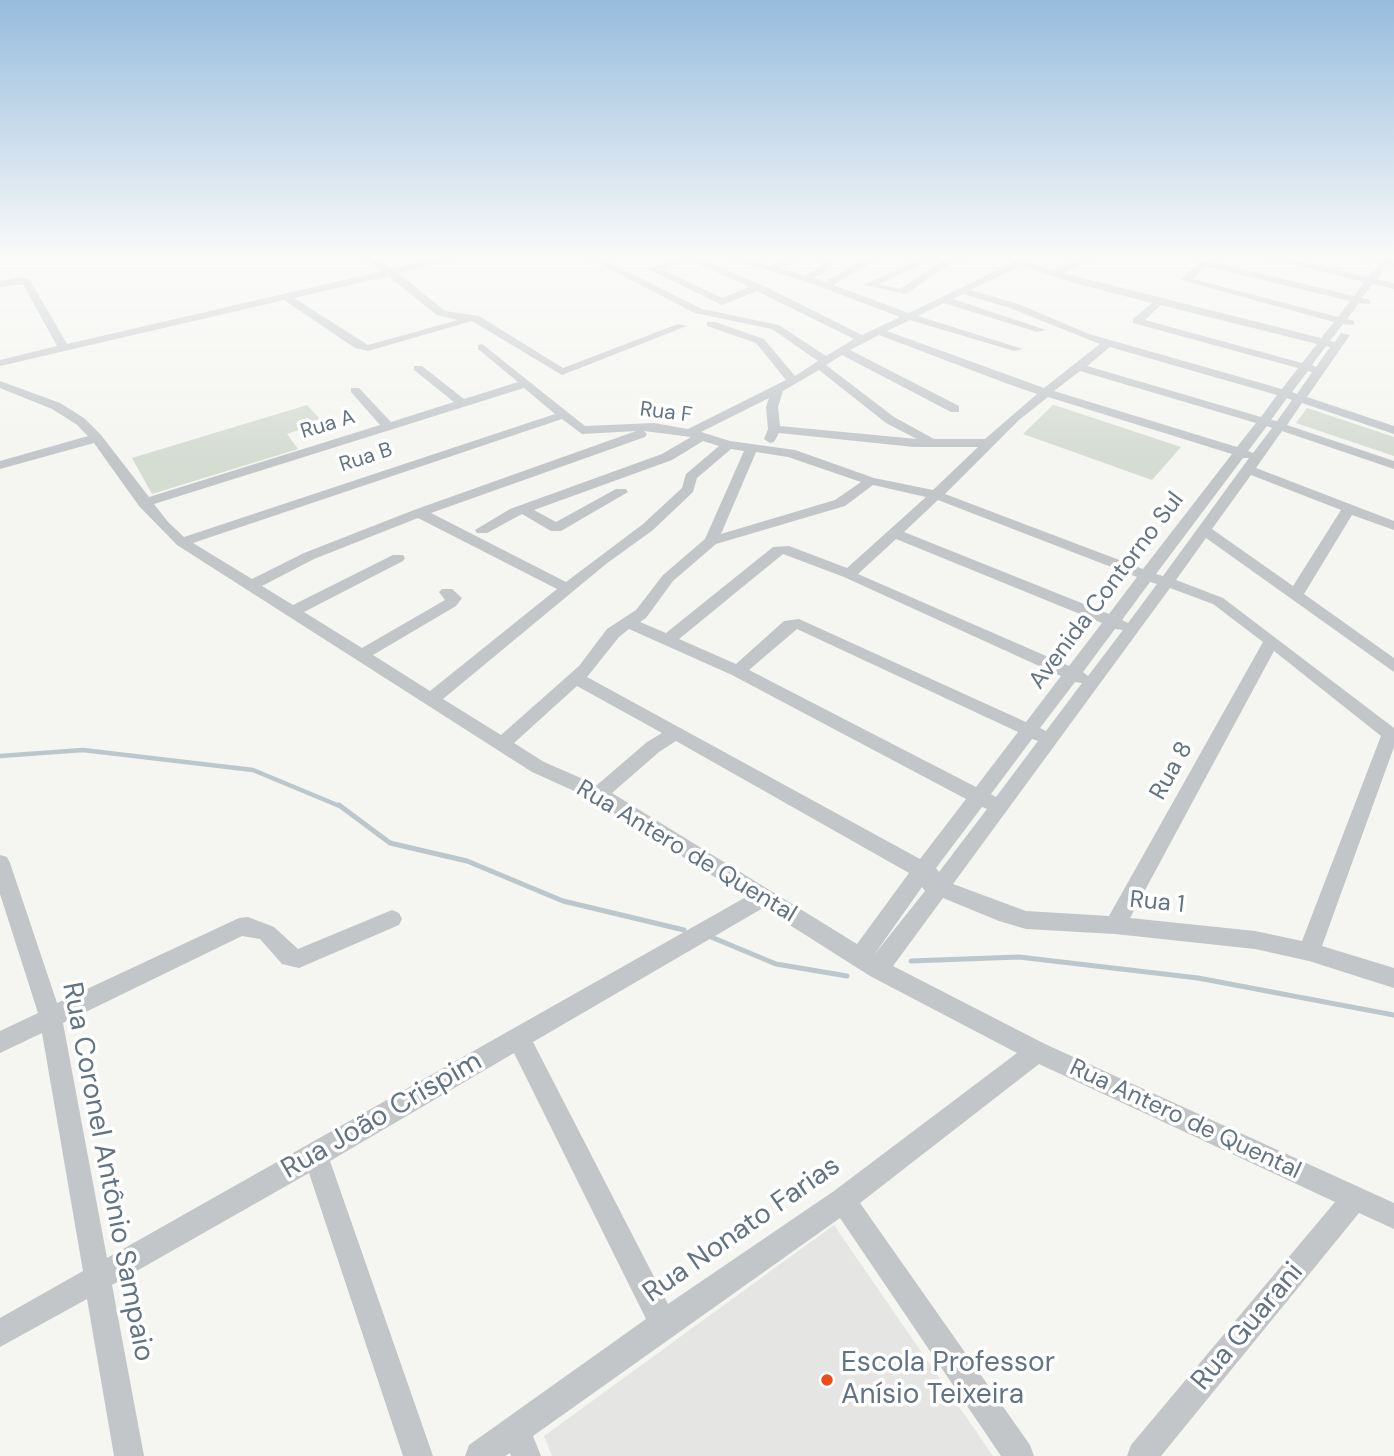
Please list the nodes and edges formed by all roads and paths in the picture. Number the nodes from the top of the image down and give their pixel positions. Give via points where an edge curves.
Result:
1 (50, 323) edge
2 (168, 323) edge
3 (325, 323) edge
4 (457, 323) edge
5 (483, 323) edge
6 (717, 323) edge
7 (747, 323) edge
8 (829, 323) edge
9 (898, 323) edge
10 (931, 323) edge
11 (1019, 323) edge
12 (1057, 323) edge
13 (1142, 323) edge
14 (1273, 323) edge
15 (1346, 323) edge
16 (682, 326) dead end
17 (1041, 330) dead end
18 (880, 331) junction
19 (862, 340) junction
20 (1108, 343) junction
21 (1331, 344) junction
22 (63, 347) junction
23 (482, 347) dead end
24 (1018, 349) dead end
25 (840, 350) junction
26 (822, 362) junction
27 (0, 363) edge
28 (1079, 367) junction
29 (418, 368) dead end
30 (1312, 369) junction
31 (794, 381) junction
32 (0, 384) edge
33 (524, 384) junction
34 (778, 389) junction
35 (355, 390) dead end
36 (1047, 393) junction
37 (1292, 396) junction
38 (462, 403) junction
39 (955, 409) dead end
40 (563, 415) junction
41 (1271, 424) junction
42 (388, 426) junction
43 (658, 428) junction
44 (774, 429) junction
45 (1394, 429) edge
46 (696, 435) junction
47 (97, 438) junction
48 (936, 443) junction
49 (987, 443) junction
50 (728, 445) junction
51 (759, 448) junction
52 (1249, 460) junction
53 (0, 465) edge
54 (1394, 465) edge
55 (871, 481) junction
56 (621, 492) dead end
57 (936, 495) junction
58 (144, 503) junction
59 (523, 509) junction
60 (1349, 509) junction
61 (419, 513) junction
62 (1394, 513) edge
63 (1394, 526) edge
64 (1203, 529) junction
65 (482, 530) dead end
66 (894, 533) junction
67 (711, 541) junction
68 (182, 542) junction
69 (398, 558) dead end
70 (1147, 576) junction
71 (854, 577) junction
72 (1167, 582) junction
73 (250, 586) junction
74 (567, 589) junction
75 (447, 592) dead end
76 (1296, 594) junction
77 (292, 612) junction
78 (1112, 622) junction
79 (629, 623) junction
80 (1131, 629) junction
81 (668, 640) junction
82 (1272, 641) junction
83 (360, 656) junction
84 (1394, 667) edge
85 (738, 671) junction
86 (1072, 674) junction
87 (576, 678) junction
88 (1091, 682) junction
89 (431, 699) junction
90 (1030, 731) junction
91 (681, 734) junction
92 (1392, 736) edge
93 (1048, 740) junction
94 (502, 744) junction
95 (599, 794) junction
96 (979, 797) junction
97 (999, 807) junction
98 (0, 863) edge
99 (920, 874) junction
100 (941, 884) junction
101 (762, 898) junction
102 (392, 919) dead end
103 (1115, 925) junction
104 (1309, 952) junction
105 (869, 963) junction
106 (1394, 978) edge
107 (51, 1018) junction
108 (518, 1037) junction
109 (0, 1042) edge
110 (1037, 1052) junction
111 (316, 1155) junction
112 (1354, 1199) junction
113 (843, 1200) junction
114 (1394, 1216) edge
115 (98, 1279) junction
116 (663, 1324) junction
117 (0, 1333) edge
118 (520, 1443) edge
119 (130, 1456) edge
120 (418, 1456) edge
121 (480, 1456) edge
122 (1019, 1456) edge
123 (1142, 1456) edge

1 - 22 street
2 - 22 street
3 - 4 street via 368,348
5 - 16 street via 562,372
6 - 31 street via 760,341
7 - 26 street via 775,327
8 - 19 street
9 - 18 street
10 - 24 street
11 - 17 street
12 - 20 street
13 - 30 street
14 - 21 street
15 - 21 street, Avenida Contorno Sul
18 - 19 street
18 - 36 street
19 - 25 street
20 - 28 street
20 - 37 street
21 - 30 street, Avenida Contorno Sul
22 - 27 street
23 - 33 street, Rua F
25 - 26 street
25 - 39 street
26 - 31 street
26 - 48 street via 890,420
28 - 36 street
28 - 41 street
29 - 38 street
30 - 37 street, Avenida Contorno Sul
31 - 34 street
32 - 47 street, Rua Antero de Quental via 56,406
33 - 38 street, Rua A
33 - 40 street, Rua F
34 - 44 street via 772,407
34 - 46 street
35 - 42 street
36 - 49 street
36 - 52 street
37 - 41 street, Avenida Contorno Sul
37 - 45 street
38 - 42 street, Rua A
40 - 43 street, Rua F via 587,432
40 - 68 street, Rua B
41 - 52 street, Avenida Contorno Sul
41 - 54 street
42 - 58 street, Rua A
43 - 46 street, Rua F
43 - 61 street
44 - 48 street
44 - 51 street
46 - 50 street, Rua F
46 - 59 street via 667,457
47 - 53 street
47 - 58 street, Rua Antero de Quental
48 - 49 street
49 - 57 street
50 - 51 street, Rua F
50 - 74 street via 691,477 681,498
51 - 55 street, Rua F via 790,453
51 - 67 street via 745,458
52 - 60 street
52 - 62 street
52 - 64 street, Avenida Contorno Sul
52 - 70 street, Avenida Contorno Sul
55 - 57 street, Rua F
55 - 67 street via 840,503
56 - 59 street via 556,528
57 - 66 street
57 - 70 street, Rua F
58 - 68 street, Rua Antero de Quental
59 - 65 street
60 - 63 street
60 - 76 street
61 - 73 street via 309,556
61 - 74 street
64 - 72 street, Avenida Contorno Sul
64 - 76 street
66 - 71 street
66 - 78 street
67 - 79 street via 668,578
68 - 73 street, Rua Antero de Quental
69 - 77 street
70 - 72 street, Rua F
70 - 78 street, Avenida Contorno Sul
71 - 81 street via 778,550
71 - 86 street
72 - 80 street, Avenida Contorno Sul
72 - 82 street, Rua F via 1218,601
73 - 77 street, Rua Antero de Quental
74 - 89 street
75 - 83 street via 454,598 451,603
76 - 84 street
77 - 83 street, Rua Antero de Quental
78 - 80 street
78 - 86 street, Avenida Contorno Sul
79 - 81 street
79 - 87 street via 613,633
80 - 88 street, Avenida Contorno Sul
81 - 85 street
82 - 92 street, Rua F
82 - 103 street, Rua 8
83 - 89 street, Rua Antero de Quental
85 - 90 street via 790,625 805,626
85 - 96 street
86 - 88 street
86 - 90 street, Avenida Contorno Sul
87 - 91 street, Rua 1
87 - 94 street
88 - 93 street, Avenida Contorno Sul
89 - 94 street, Rua Antero de Quental
90 - 93 street
90 - 96 street, Avenida Contorno Sul
91 - 95 street via 653,747
91 - 99 street, Rua 1
92 - 104 street
93 - 97 street, Avenida Contorno Sul
94 - 95 street, Rua Antero de Quental
95 - 101 street, Rua Antero de Quental
96 - 97 street
96 - 99 street, Avenida Contorno Sul
97 - 100 street, Avenida Contorno Sul
98 - 107 street, Rua Coronel Antônio Sampaio
99 - 100 street, Rua 1
99 - 105 street, Avenida Contorno Sul
100 - 103 street, Rua 1 via 1026,920
100 - 105 street, Avenida Contorno Sul
101 - 105 street, Rua Antero de Quental
101 - 108 street, Rua João Crispim
102 - 107 street via 299,959 290,957 267,933 239,927
103 - 104 street, Rua 1 via 1255,940
104 - 106 street, Rua 1
105 - 110 street, Rua Antero de Quental
107 - 109 street
107 - 115 street, Rua Coronel Antônio Sampaio
108 - 111 street, Rua João Crispim
108 - 116 street
110 - 112 street, Rua Antero de Quental
110 - 113 street, Rua Nonato Farias
111 - 115 street, Rua João Crispim
111 - 120 street
112 - 114 street, Rua Antero de Quental
112 - 123 street, Rua Guarani
113 - 116 street, Rua Nonato Farias
113 - 122 street
115 - 117 street, Rua João Crispim
115 - 119 street, Rua Coronel Antônio Sampaio
116 - 118 street, Rua Nonato Farias
118 - 121 street, Rua Nonato Farias

